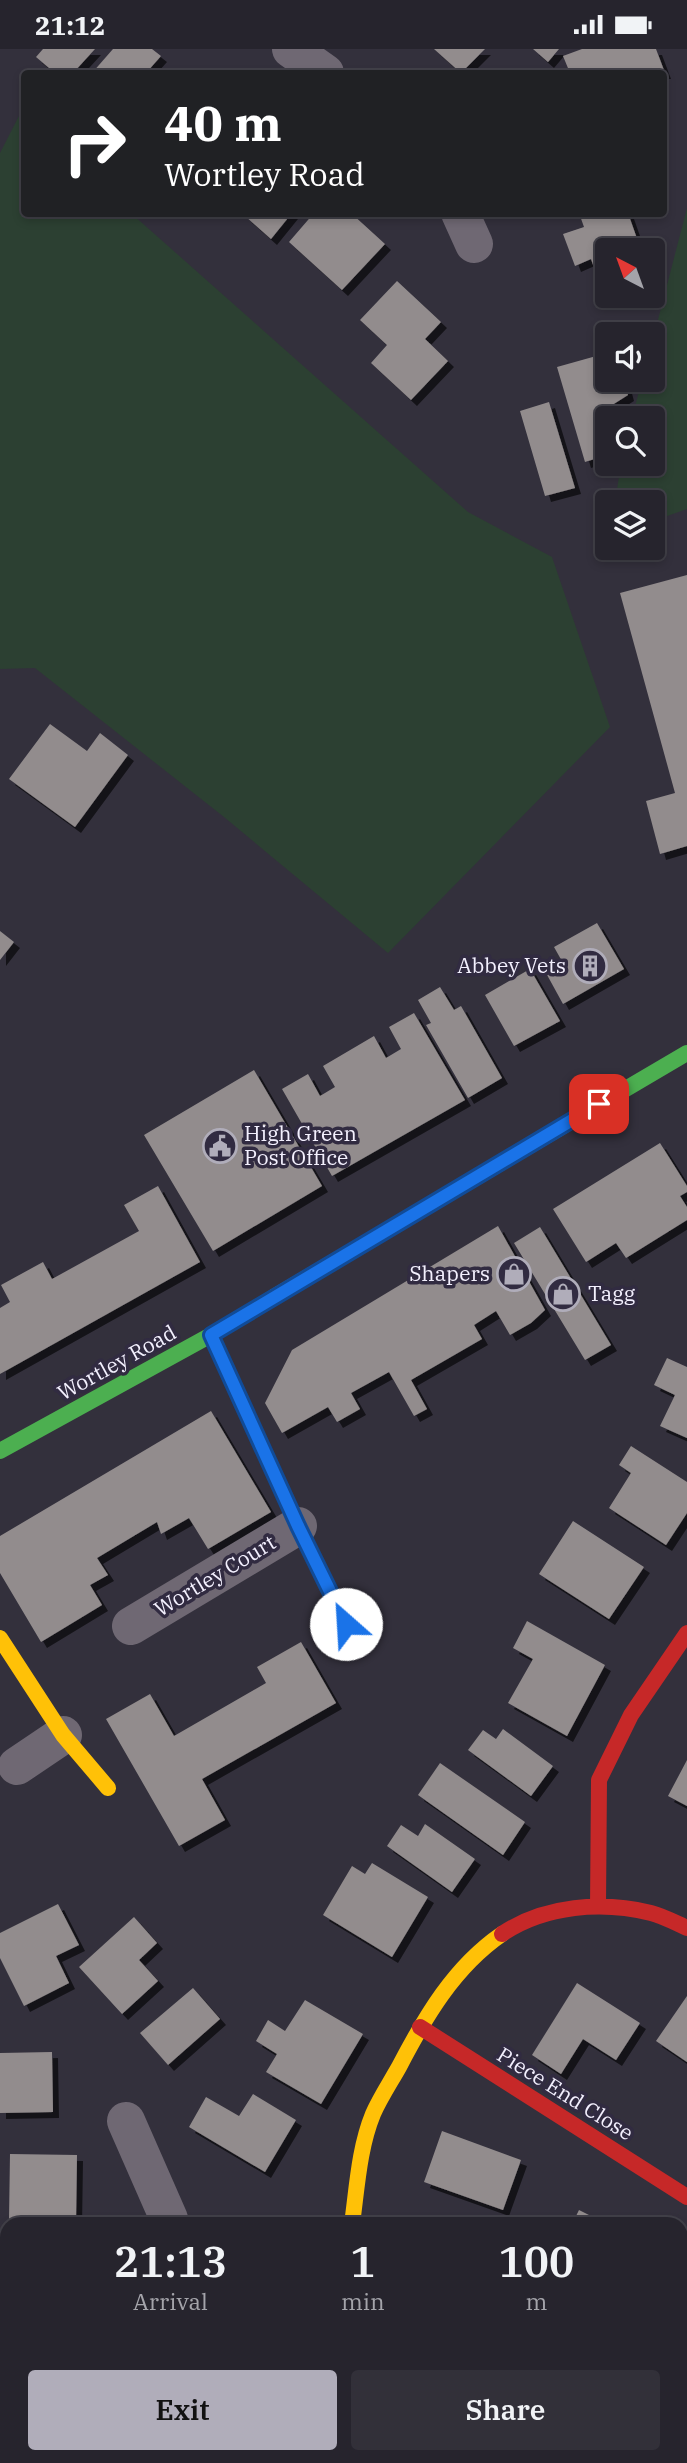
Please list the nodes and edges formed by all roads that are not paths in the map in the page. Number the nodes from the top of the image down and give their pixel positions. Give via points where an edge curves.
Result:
1 (291, 49) edge
2 (322, 70) edge
3 (687, 1052) edge
4 (211, 1335) junction
5 (0, 1451) edge
6 (298, 1526) junction
7 (346, 1624) dead end
8 (131, 1626) dead end
9 (687, 1633) edge
10 (0, 1638) edge
11 (63, 1735) junction
12 (17, 1766) dead end
13 (108, 1789) dead end
14 (597, 1906) junction
15 (687, 1928) edge
16 (420, 2027) junction
17 (126, 2121) dead end
18 (687, 2197) edge
19 (175, 2217) edge
20 (353, 2217) edge

1 - 2 street
3 - 4 street, Wortley Road
4 - 5 street, Wortley Road
4 - 6 street, Wortley Court
6 - 7 street, Wortley Court
6 - 8 street, Wortley Court
9 - 14 street via 631,1715 599,1780
10 - 11 street
11 - 12 street
11 - 13 street
14 - 15 street via 653,1913
14 - 16 street via 544,1913 483,1947 454,1977
16 - 18 street, Piece End Close
16 - 20 street via 373,2115
17 - 19 street

